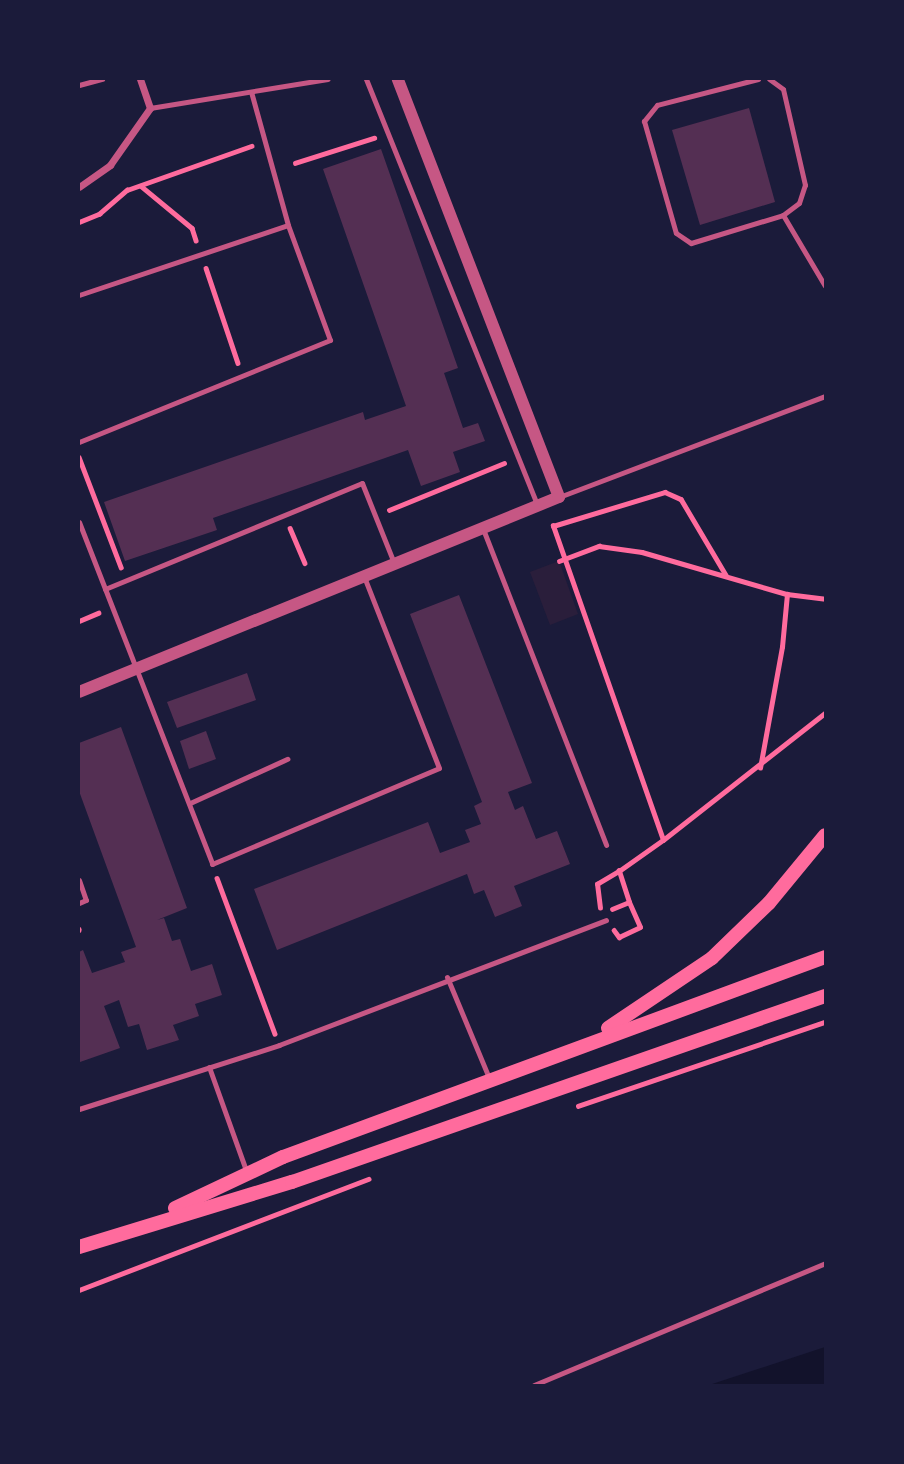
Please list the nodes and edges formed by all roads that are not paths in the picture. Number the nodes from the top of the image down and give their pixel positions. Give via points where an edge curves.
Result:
1 (102, 79) edge
2 (140, 79) edge
3 (328, 79) edge
4 (366, 79) edge
5 (398, 79) edge
6 (758, 79) edge
7 (769, 79) edge
8 (79, 85) edge
9 (251, 92) junction
10 (150, 108) junction
11 (79, 187) edge
12 (783, 215) junction
13 (288, 225) junction
14 (825, 286) edge
15 (79, 295) edge
16 (825, 396) edge
17 (79, 442) edge
18 (559, 497) junction
19 (538, 506) junction
20 (79, 522) edge
21 (483, 529) junction
22 (395, 563) junction
23 (364, 577) junction
24 (105, 589) junction
25 (134, 669) junction
26 (79, 692) edge
27 (287, 759) dead end
28 (190, 803) junction
29 (825, 835) edge
30 (606, 845) dead end
31 (79, 880) edge
32 (79, 903) edge
33 (606, 920) road end
34 (825, 957) edge
35 (447, 977) junction
36 (825, 996) edge
37 (581, 1044) junction
38 (209, 1067) junction
39 (490, 1080) junction
40 (79, 1109) edge
41 (247, 1173) junction
42 (142, 1224) junction
43 (79, 1247) edge
44 (825, 1264) edge
45 (534, 1385) edge

1 - 8 lane
2 - 10 street
3 - 9 lane
4 - 19 lane
5 - 18 street
6 - 12 lane via 657,105 644,121 676,233 691,243
7 - 12 lane via 783,89 805,186 799,203
9 - 10 lane
9 - 13 lane
10 - 11 street via 110,165
12 - 14 lane
13 - 15 lane
13 - 17 lane via 330,340
16 - 18 lane
18 - 19 street
19 - 21 street
20 - 24 lane
21 - 22 street
21 - 30 lane
22 - 23 street
22 - 24 lane via 362,483
23 - 25 street
23 - 28 lane via 439,768 212,864
24 - 25 lane
25 - 26 street
25 - 28 lane
27 - 28 lane
29 - 37 main road via 769,903 712,958 647,1005
31 - 32 lane via 86,900
33 - 35 lane
34 - 37 main road
35 - 38 lane via 279,1045
35 - 39 lane
36 - 42 main road via 292,1182
37 - 39 main road
38 - 40 lane
38 - 41 lane
39 - 41 main road
41 - 42 main road
42 - 43 main road
44 - 45 lane

